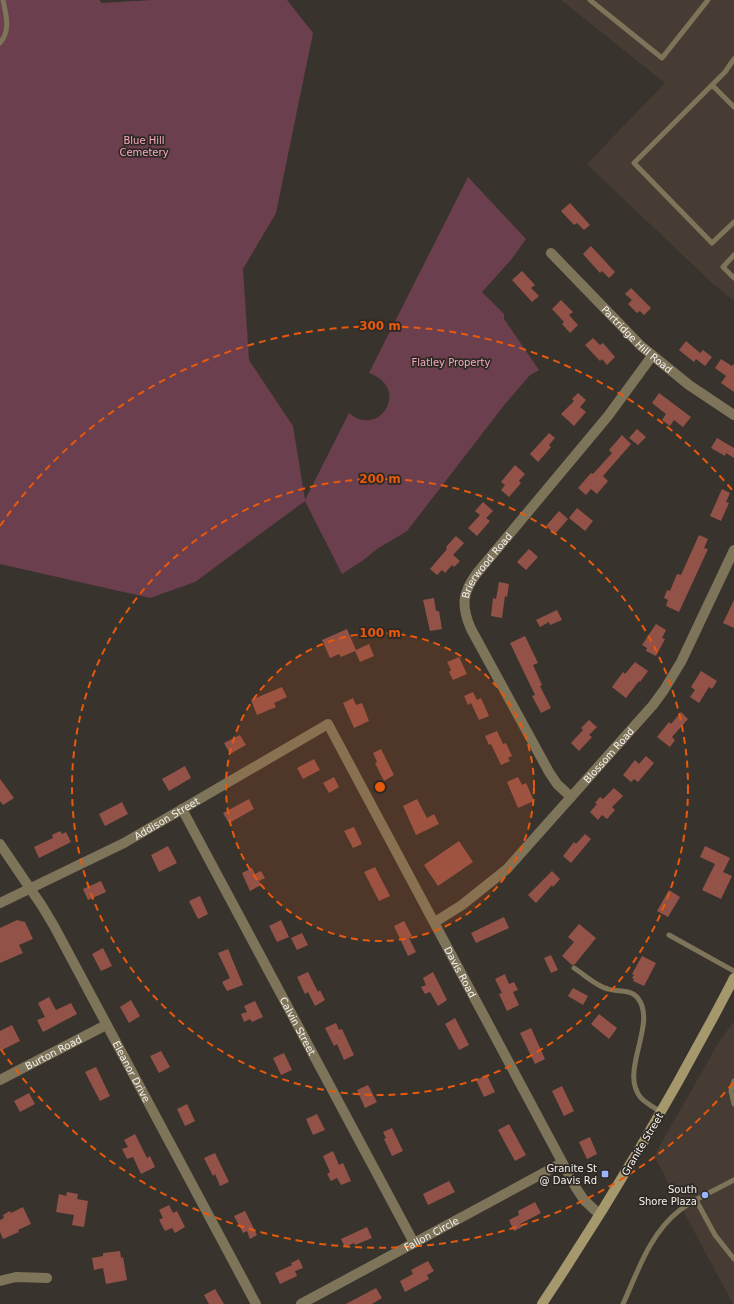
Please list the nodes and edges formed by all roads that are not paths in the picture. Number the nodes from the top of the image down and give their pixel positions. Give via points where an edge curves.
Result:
1 (3, 0) edge
2 (590, 0) edge
3 (708, 0) edge
4 (0, 43) edge
5 (734, 59) edge
6 (712, 85) junction
7 (734, 107) edge
8 (734, 222) edge
9 (551, 253) dead end
10 (734, 255) edge
11 (734, 278) edge
12 (652, 356) junction
13 (734, 415) edge
14 (734, 550) edge
15 (328, 724) joint
16 (571, 797) junction
17 (182, 809) junction
18 (0, 844) edge
19 (30, 888) junction
20 (0, 903) edge
21 (435, 922) junction
22 (669, 935) dead end
23 (574, 968) dead end
24 (734, 971) edge
25 (734, 978) edge
26 (106, 1025) junction
27 (0, 1080) edge
28 (734, 1081) edge
29 (734, 1104) edge
30 (661, 1112) junction
31 (562, 1163) junction
32 (734, 1180) edge
33 (696, 1200) junction
34 (599, 1214) junction
35 (414, 1243) junction
36 (734, 1259) edge
37 (47, 1278) dead end
38 (0, 1281) edge
39 (256, 1304) edge
40 (301, 1304) edge
41 (542, 1304) edge
42 (623, 1304) edge

1 - 4 lane via 7,26 6,34
2 - 3 lane via 662,58
5 - 6 lane
6 - 7 lane
6 - 8 lane via 634,163 712,243
9 - 12 street, Partridge Hill Road
10 - 11 lane via 723,267
12 - 13 street, Partridge Hill Road
12 - 16 street, Brierwood Road via 608,416 477,573 465,596 464,608 471,629 549,772
14 - 16 street, Blossom Road via 687,650 664,690
15 - 17 street, Addison Street
15 - 21 street, Davis Road
16 - 21 street, Blossom Road via 507,869 462,905
17 - 19 street, Addison Street via 124,843
17 - 35 street, Calvin Street
18 - 19 street, Eleanor Drive
19 - 20 street, Addison Street
19 - 26 street, Eleanor Drive via 54,926
21 - 31 street, Davis Road
22 - 24 lane
23 - 30 lane via 601,986 634,994 640,1001 644,1019 635,1081 641,1097
25 - 30 main road, Granite Street
26 - 27 street, Burton Road
26 - 39 street, Eleanor Drive
28 - 29 lane via 731,1092
30 - 34 main road, Granite Street
31 - 34 street, Davis Road via 580,1194
31 - 35 street, Fallon Circle
32 - 33 lane
33 - 36 lane via 716,1235
33 - 42 lane via 679,1212 657,1234
34 - 41 main road, Granite Street
35 - 40 street, Fallon Circle
37 - 38 street via 16,1277

